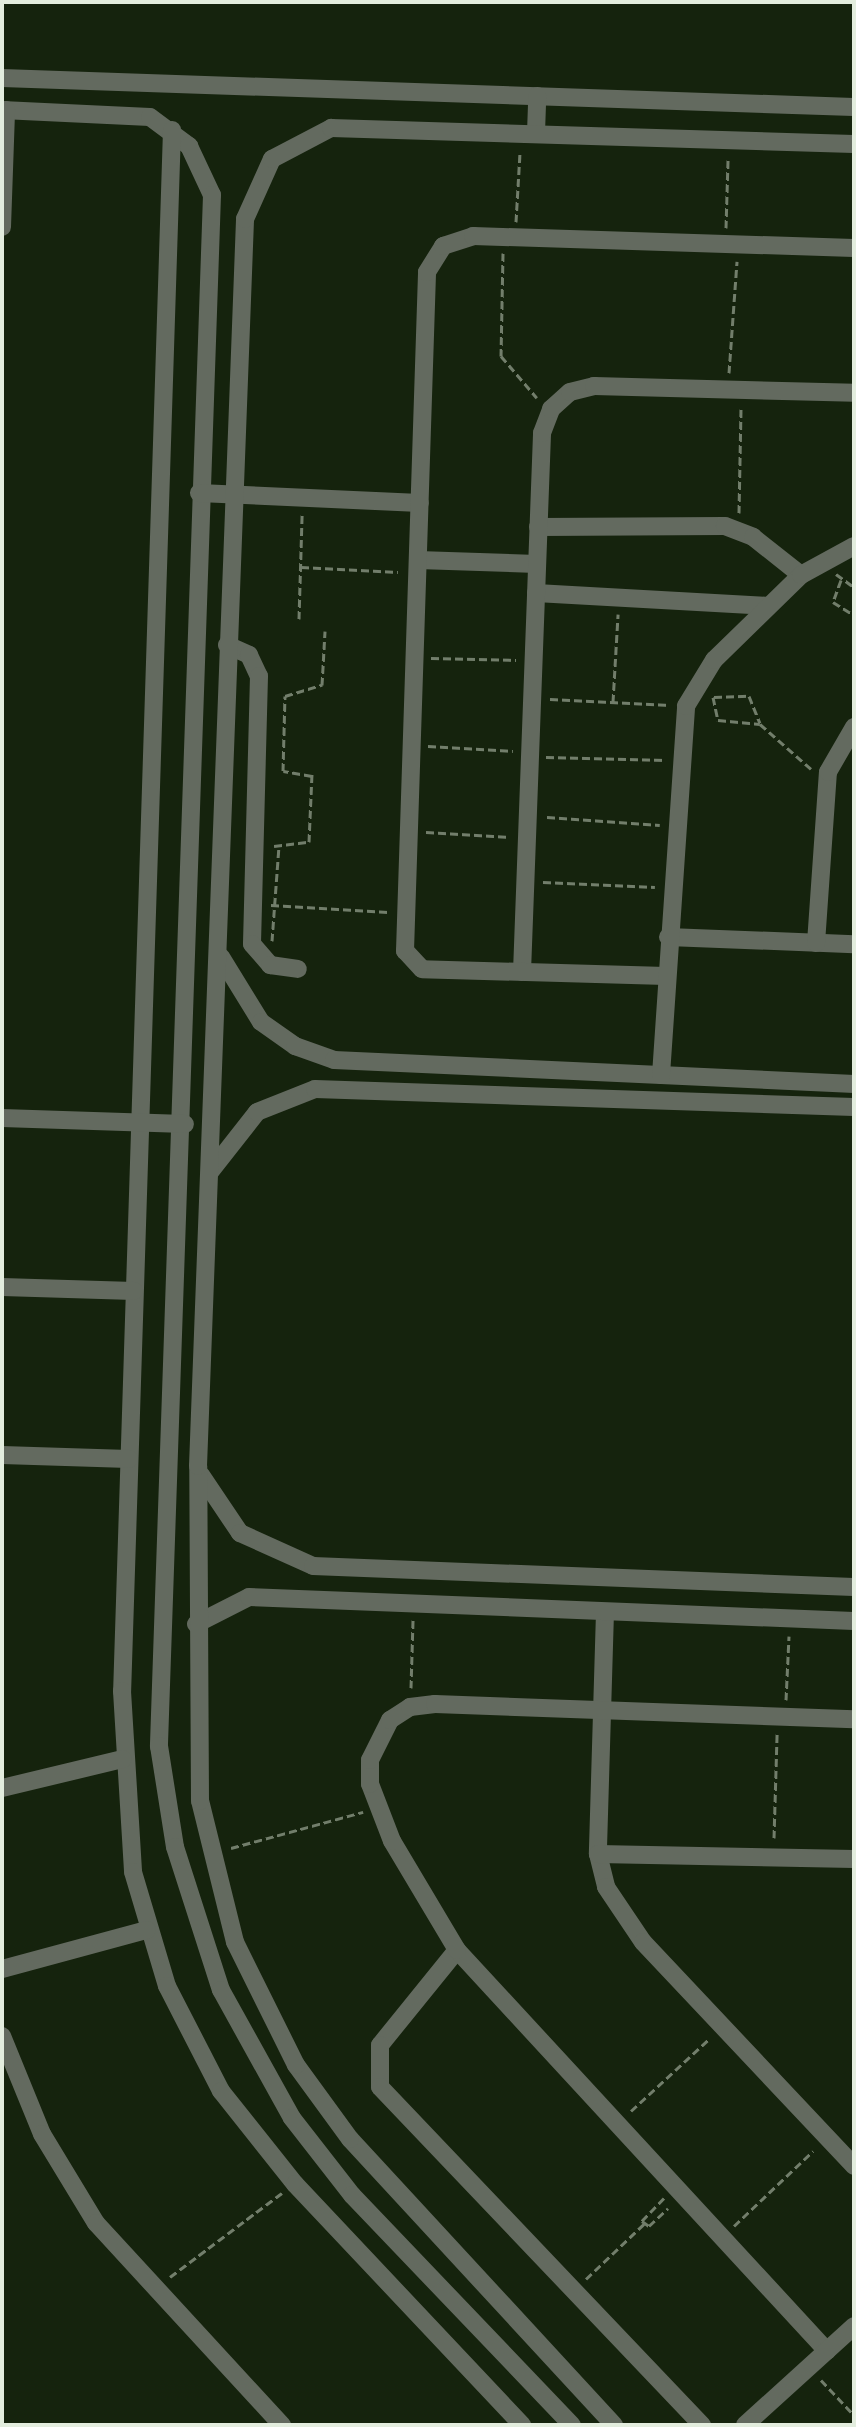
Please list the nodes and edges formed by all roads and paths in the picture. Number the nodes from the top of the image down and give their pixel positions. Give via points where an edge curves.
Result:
1 (2, 78) edge
2 (537, 96) junction
3 (854, 107) edge
4 (4, 110) edge
5 (172, 130) junction
6 (529, 133) junction
7 (728, 140) junction
8 (854, 144) edge
9 (2, 227) edge
10 (509, 237) junction
11 (732, 244) junction
12 (854, 248) edge
13 (735, 390) junction
14 (854, 393) edge
15 (551, 409) junction
16 (199, 493) junction
17 (233, 495) junction
18 (420, 503) junction
19 (302, 511) dead end
20 (538, 527) junction
21 (739, 529) junction
22 (854, 546) edge
23 (537, 564) junction
24 (418, 566) junction
25 (301, 567) junction
26 (801, 575) junction
27 (841, 580) dead end
28 (536, 593) junction
29 (619, 597) junction
30 (769, 606) junction
31 (854, 615) edge
32 (299, 619) dead end
33 (325, 631) dead end
34 (227, 645) junction
35 (416, 657) junction
36 (534, 660) junction
37 (713, 697) junction
38 (532, 698) junction
39 (688, 699) junction
40 (613, 702) junction
41 (760, 724) junction
42 (854, 727) edge
43 (413, 745) junction
44 (530, 754) junction
45 (678, 760) junction
46 (826, 783) junction
47 (528, 816) junction
48 (675, 826) junction
49 (410, 831) junction
50 (527, 838) junction
51 (254, 846) junction
52 (279, 846) junction
53 (525, 882) junction
54 (671, 888) junction
55 (252, 905) junction
56 (275, 906) junction
57 (407, 913) junction
58 (668, 937) junction
59 (816, 943) junction
60 (854, 944) edge
61 (219, 952) junction
62 (270, 965) junction
63 (298, 969) dead end
64 (522, 972) junction
65 (666, 976) junction
66 (661, 1075) junction
67 (854, 1084) edge
68 (854, 1107) edge
69 (2, 1118) edge
70 (139, 1122) junction
71 (185, 1124) junction
72 (207, 1178) junction
73 (2, 1287) edge
74 (134, 1291) junction
75 (2, 1455) edge
76 (129, 1459) junction
77 (198, 1466) junction
78 (854, 1587) edge
79 (414, 1604) junction
80 (605, 1612) junction
81 (789, 1620) junction
82 (854, 1621) edge
83 (196, 1624) junction
84 (410, 1707) junction
85 (601, 1713) junction
86 (781, 1719) junction
87 (854, 1719) edge
88 (123, 1759) junction
89 (2, 1788) edge
90 (378, 1807) junction
91 (210, 1854) junction
92 (598, 1854) junction
93 (774, 1858) junction
94 (854, 1859) edge
95 (147, 1930) junction
96 (457, 1950) junction
97 (2, 1969) edge
98 (723, 2027) junction
99 (2, 2036) edge
100 (617, 2123) junction
101 (827, 2138) junction
102 (854, 2166) edge
103 (295, 2184) junction
104 (679, 2190) junction
105 (644, 2224) junction
106 (722, 2237) junction
107 (153, 2290) junction
108 (573, 2291) junction
109 (854, 2326) edge
110 (827, 2351) junction
111 (809, 2367) junction
112 (854, 2415) edge
113 (282, 2425) edge
114 (522, 2425) edge
115 (572, 2425) edge
116 (614, 2425) edge
117 (702, 2425) edge
118 (745, 2425) edge

1 - 2 street
2 - 3 street
2 - 6 street
4 - 5 street via 129,111
4 - 9 street
5 - 16 street via 204,169 212,195
5 - 70 street
6 - 7 street
6 - 10 path
6 - 17 street via 331,128 299,139 262,172 245,219
7 - 8 street
7 - 11 path
10 - 11 street
10 - 15 path via 501,356 513,378
10 - 18 street via 452,240 427,272
11 - 12 street
11 - 13 path
13 - 14 street
13 - 15 street via 594,386 570,392
13 - 21 path
15 - 20 street via 542,433
16 - 17 street
16 - 71 street
17 - 18 street
17 - 34 street
18 - 24 street
19 - 25 path
20 - 21 street
20 - 23 street
21 - 26 street
22 - 26 street
23 - 24 street
23 - 28 street
24 - 25 path
24 - 35 street
25 - 32 path
26 - 30 street
27 - 31 path via 832,600
28 - 29 street
28 - 36 street
29 - 30 street
29 - 40 path
30 - 39 street
33 - 52 path via 322,685 285,696 283,771 312,774 309,842
34 - 51 street via 249,655 259,676
34 - 61 street
35 - 36 path
35 - 43 street
36 - 38 street
37 - 39 path
37 - 41 path via 718,720
37 - 41 path via 749,696
38 - 40 path
38 - 44 street
39 - 40 path
39 - 45 street
41 - 46 path
42 - 46 street
43 - 44 path
43 - 49 street
44 - 45 path
44 - 47 street
45 - 48 street
46 - 59 street
47 - 48 path
47 - 50 street
48 - 54 street
49 - 50 path
49 - 57 street
50 - 53 street
51 - 52 path
51 - 55 street
52 - 56 path
53 - 54 path
53 - 64 street
54 - 58 street
55 - 56 path
55 - 62 street via 252,944
56 - 57 path
56 - 62 path
57 - 64 street via 405,951 422,969
58 - 59 street
58 - 65 street
59 - 60 street
61 - 66 street via 254,1015 314,1055
61 - 72 street
62 - 63 street
64 - 65 street
65 - 66 street
66 - 67 street
68 - 72 street via 315,1089 249,1119
69 - 70 street
70 - 71 street
70 - 74 street
71 - 115 street via 159,1746 188,1896 242,2034 306,2138
72 - 77 street
73 - 74 street
74 - 76 street
75 - 76 street
76 - 88 street
77 - 78 street via 240,1533 313,1566
77 - 83 street
79 - 80 street
79 - 83 street via 249,1597
79 - 84 path
80 - 81 street
80 - 85 street
81 - 82 street
81 - 86 path
83 - 91 street via 196,1748
84 - 85 street
84 - 90 street via 390,1720 370,1760
85 - 86 street
85 - 92 street
86 - 87 street
86 - 93 path
88 - 89 street
88 - 95 street via 124,1812
90 - 91 path
90 - 96 street via 423,1900
91 - 116 street via 252,1984 322,2103
92 - 93 street
92 - 98 street via 622,1916
93 - 94 street
95 - 97 street
95 - 103 street via 199,2053
96 - 100 street
96 - 108 street via 380,2045 380,2087
98 - 100 path
98 - 101 street
99 - 107 street via 67,2180
100 - 104 street
101 - 102 street
101 - 106 path
103 - 107 path
103 - 114 street
104 - 105 path
104 - 105 path
104 - 106 street
105 - 108 path
106 - 110 street
107 - 113 street
108 - 117 street
109 - 110 street
110 - 111 street
111 - 112 path
111 - 118 street

